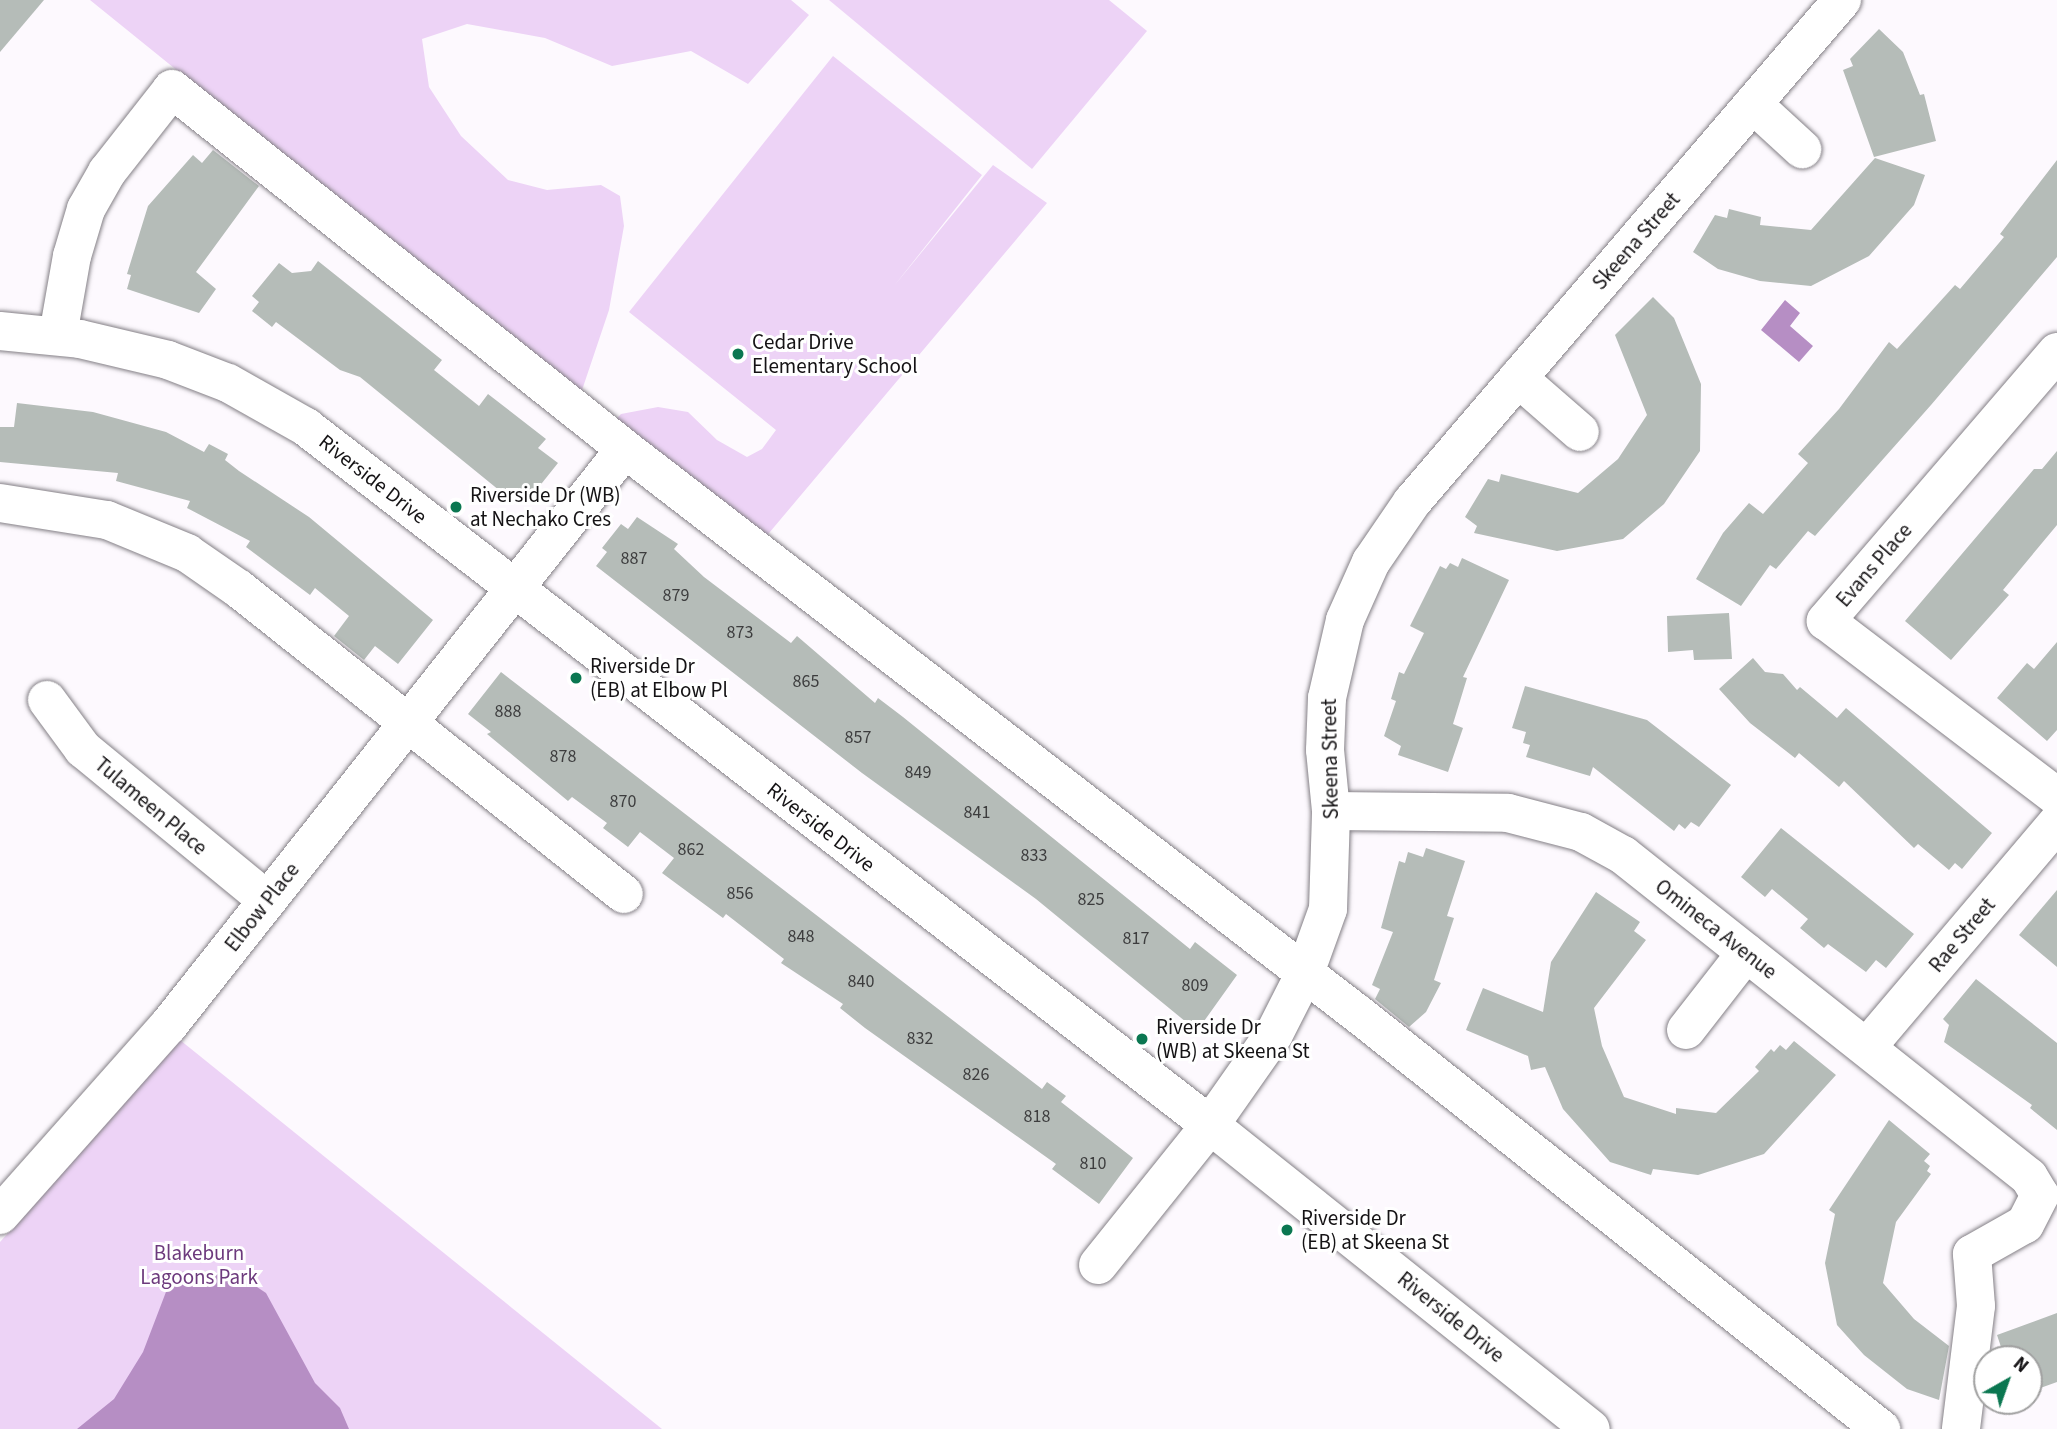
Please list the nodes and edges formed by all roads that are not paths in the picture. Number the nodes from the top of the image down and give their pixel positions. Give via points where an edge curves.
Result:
1 (1842, 0) edge
2 (1754, 104) junction
3 (1802, 149) dead end
4 (0, 331) edge
5 (58, 335) junction
6 (2057, 352) edge
7 (1518, 378) junction
8 (1580, 432) dead end
9 (625, 449) junction
10 (0, 503) edge
11 (513, 590) junction
12 (47, 700) dead end
13 (409, 723) junction
14 (2057, 797) edge
15 (1331, 811) junction
16 (2057, 823) edge
17 (624, 894) dead end
18 (267, 900) junction
19 (1746, 953) junction
20 (1305, 973) junction
21 (1686, 1030) dead end
22 (1867, 1047) junction
23 (1210, 1125) junction
24 (0, 1215) edge
25 (1098, 1265) dead end
26 (1591, 1429) edge
27 (1881, 1429) edge
28 (1961, 1429) edge

1 - 2 street, Skeena Street
2 - 3 street
2 - 7 street, Skeena Street
4 - 5 street, Riverside Drive
5 - 9 street via 86,209 112,165 172,89
5 - 11 street, Riverside Drive via 168,360 269,404 320,437
6 - 14 street, Evans Place via 1826,621
7 - 8 street
7 - 15 street, Skeena Street via 1389,532 1357,588 1333,660 1327,698 1325,750
9 - 11 street, Elbow Place
9 - 20 street
10 - 13 street via 92,516 170,544 239,589
11 - 13 street, Elbow Place
11 - 23 street, Riverside Drive
12 - 18 street, Tulameen Place via 83,748
13 - 17 street
13 - 18 street, Elbow Place
15 - 19 street, Omineca Avenue via 1508,813 1581,832 1623,855
15 - 20 street, Skeena Street via 1328,909
16 - 22 street, Rae Street
18 - 24 street, Elbow Place via 168,1026
19 - 21 street
19 - 22 street, Omineca Avenue
20 - 23 street, Skeena Street via 1273,1034
20 - 27 street
22 - 28 street, Omineca Avenue via 2029,1177 2040,1195 2025,1224 1972,1254 1976,1306
23 - 25 street, Skeena Street
23 - 26 street, Riverside Drive

